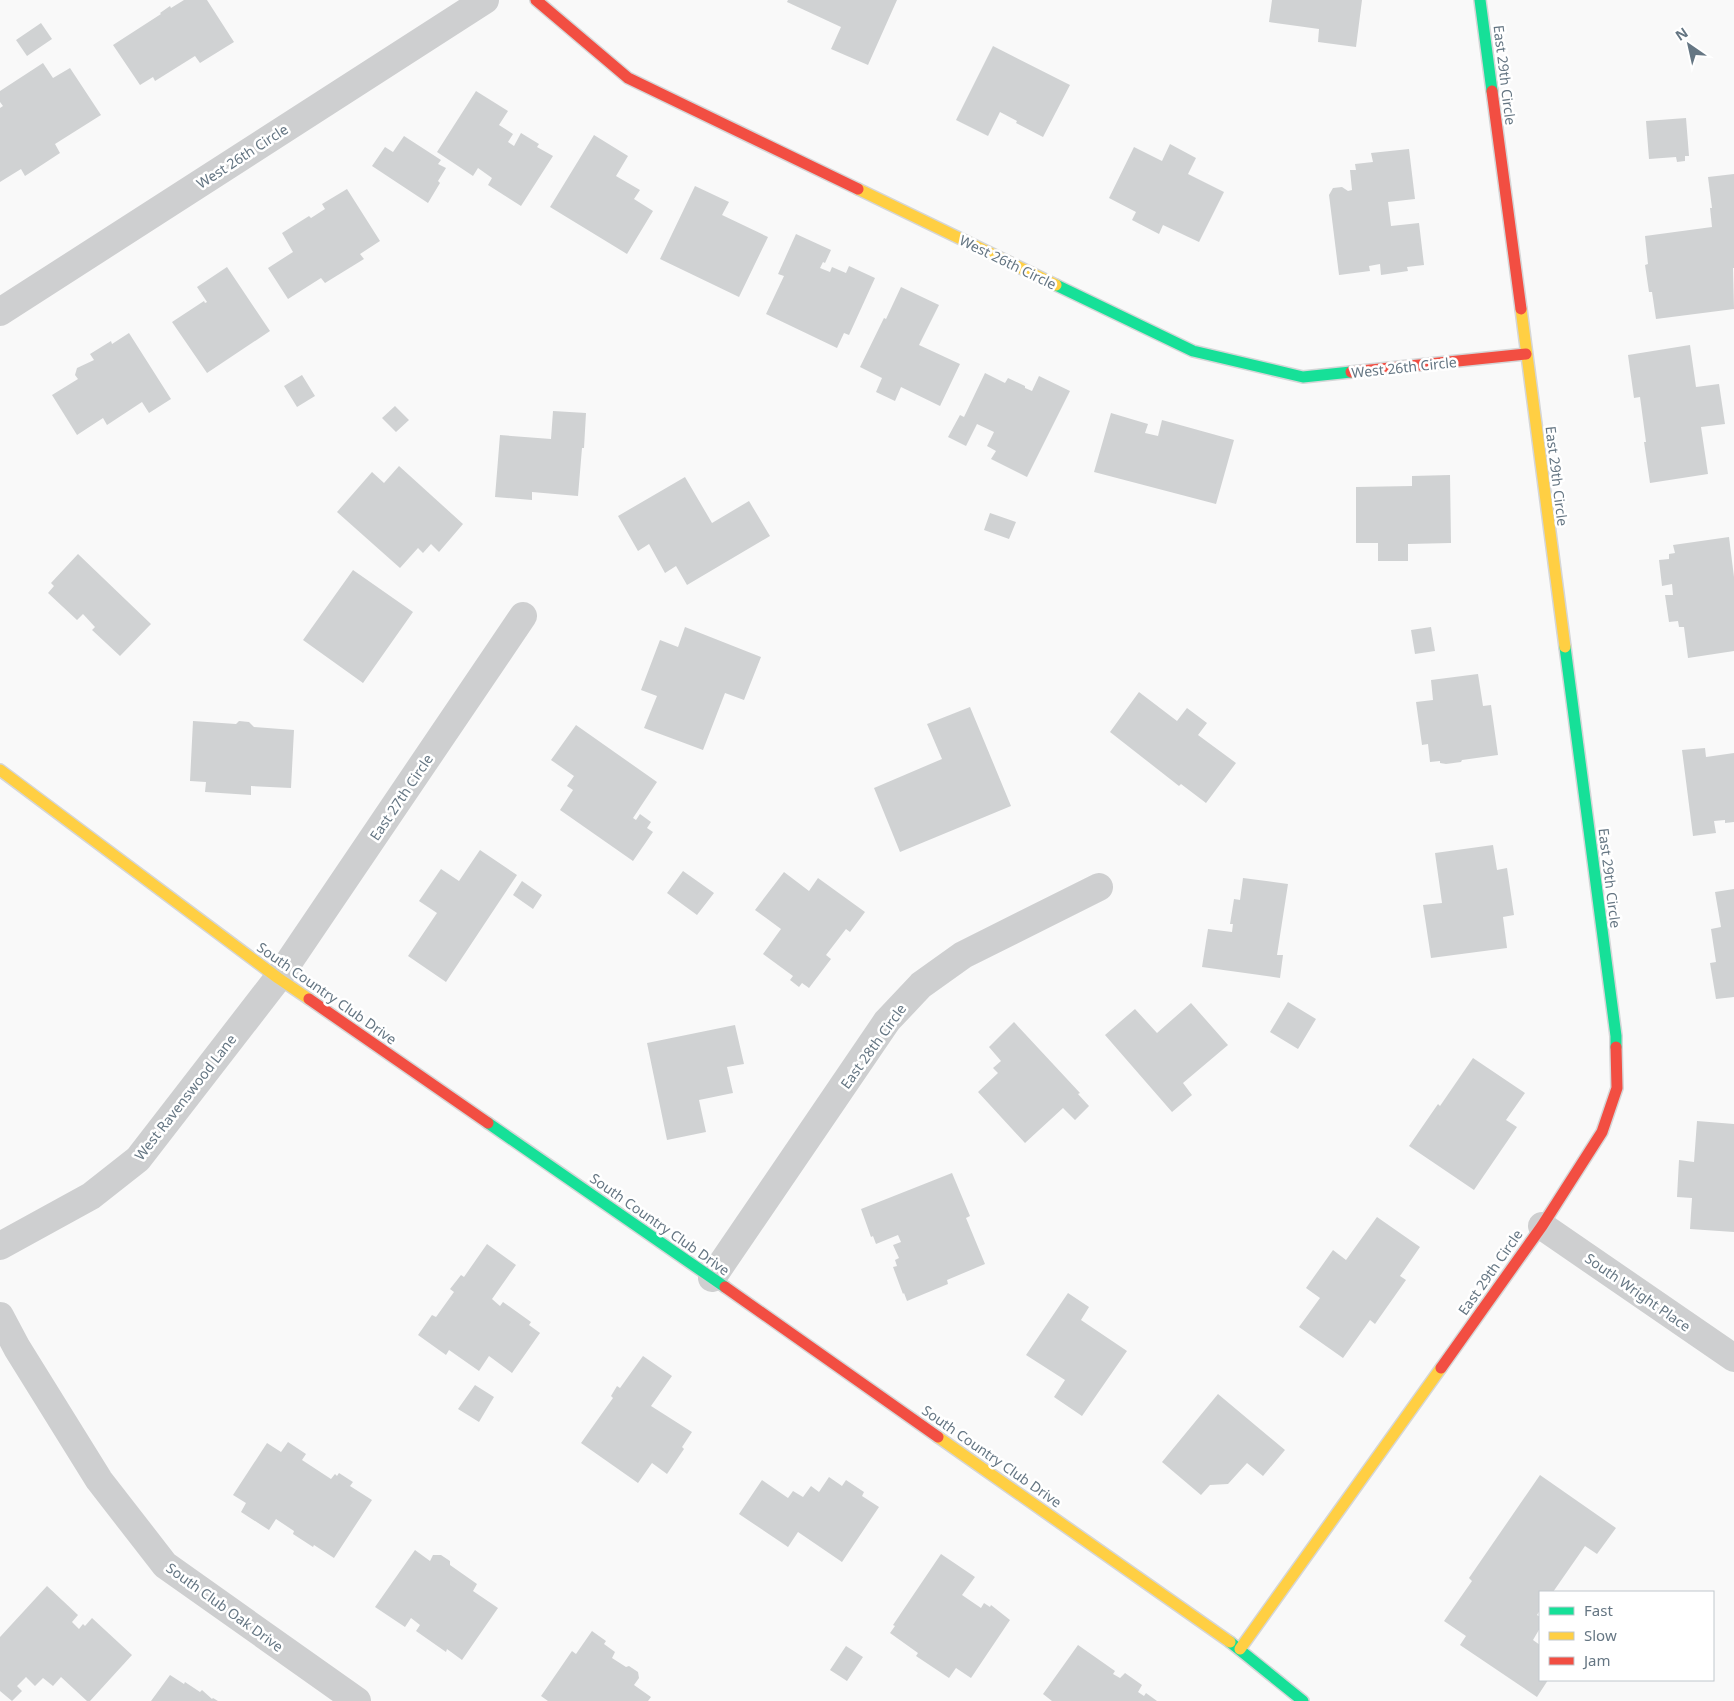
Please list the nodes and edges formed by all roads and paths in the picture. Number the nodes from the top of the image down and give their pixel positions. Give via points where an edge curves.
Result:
1 (485, 0) edge
2 (536, 0) edge
3 (1480, 0) edge
4 (0, 312) edge
5 (1526, 354) junction
6 (523, 616) dead end
7 (0, 770) edge
8 (1099, 887) dead end
9 (278, 978) junction
10 (1542, 1226) junction
11 (0, 1246) edge
12 (712, 1278) junction
13 (0, 1316) edge
14 (1734, 1358) edge
15 (1240, 1649) junction
16 (357, 1701) edge
17 (1303, 1701) edge

1 - 4 street, West 26th Circle
2 - 5 street, West 26th Circle via 628,78 1193,351 1303,377
3 - 5 street, East 29th Circle
5 - 10 street, East 29th Circle via 1616,1036 1618,1088 1602,1132
6 - 9 street, East 27th Circle
7 - 9 street, South Country Club Drive
8 - 12 street, East 28th Circle via 963,955 921,985 887,1021
9 - 11 street, West Ravenswood Lane via 138,1159 91,1196
9 - 12 street, South Country Club Drive
10 - 14 street, South Wright Place
10 - 15 street, East 29th Circle
12 - 15 street, South Country Club Drive
13 - 16 street, South Club Oak Drive via 99,1480 165,1565
15 - 17 street, South Country Club Drive

